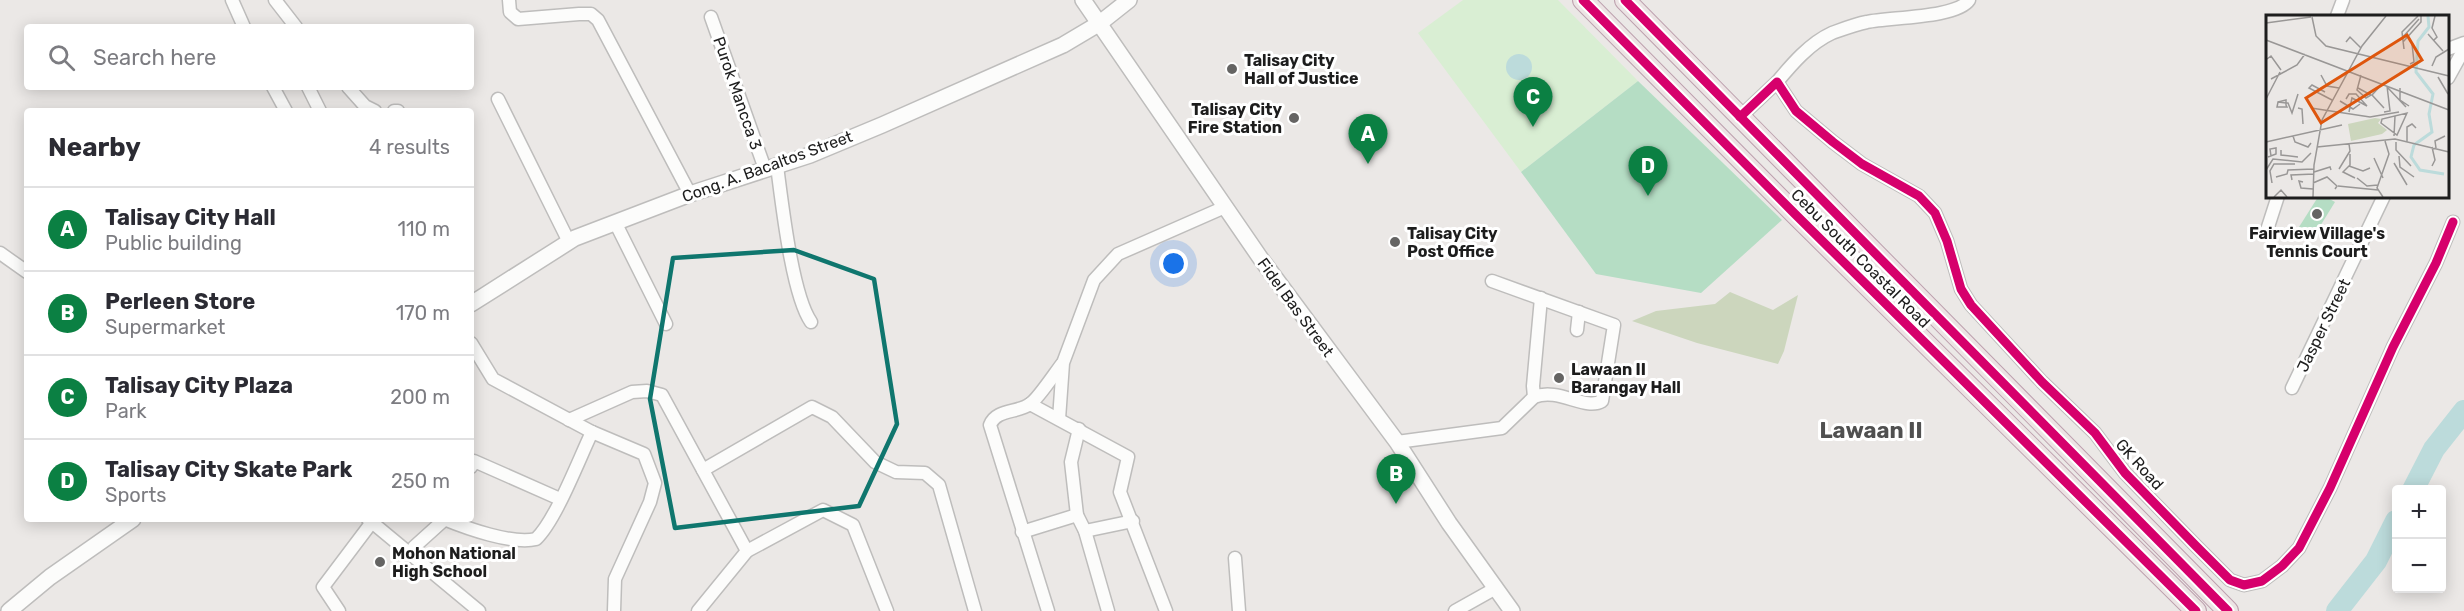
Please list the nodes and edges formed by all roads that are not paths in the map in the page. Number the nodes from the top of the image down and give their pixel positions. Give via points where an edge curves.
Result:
1 (232, 0) edge
2 (275, 0) edge
3 (509, 0) edge
4 (1083, 0) edge
5 (1129, 0) edge
6 (1583, 0) edge
7 (1625, 0) edge
8 (1969, 0) edge
9 (2343, 0) edge
10 (2337, 15) edge
11 (711, 17) dead end
12 (1100, 23) junction
13 (243, 24) edge
14 (294, 24) edge
15 (2464, 43) edge
16 (2449, 49) edge
17 (2464, 49) edge
18 (2449, 76) edge
19 (1777, 82) junction
20 (275, 90) edge
21 (310, 90) edge
22 (351, 90) edge
23 (498, 99) dead end
24 (284, 108) edge
25 (318, 108) edge
26 (369, 108) edge
27 (1740, 117) junction
28 (771, 168) junction
29 (690, 194) junction
30 (2277, 198) edge
31 (2383, 198) edge
32 (1225, 207) junction
33 (615, 222) junction
34 (2453, 222) dead end
35 (2267, 230) dead end
36 (569, 242) junction
37 (0, 253) edge
38 (24, 270) edge
39 (1492, 281) dead end
40 (1541, 298) junction
41 (474, 302) edge
42 (1579, 312) junction
43 (811, 322) dead end
44 (666, 324) dead end
45 (1577, 330) dead end
46 (474, 348) edge
47 (1063, 363) junction
48 (2292, 388) dead end
49 (1534, 396) junction
50 (1030, 404) junction
51 (1059, 419) junction
52 (569, 420) junction
53 (1079, 429) junction
54 (592, 432) junction
55 (1397, 442) junction
56 (474, 462) edge
57 (704, 471) junction
58 (560, 499) junction
59 (1077, 515) junction
60 (1133, 521) junction
61 (129, 522) edge
62 (369, 522) edge
63 (372, 522) edge
64 (441, 522) edge
65 (452, 522) edge
66 (1085, 531) junction
67 (1022, 532) junction
68 (414, 547) dead end
69 (747, 551) junction
70 (1235, 558) dead end
71 (1496, 588) junction
72 (9, 611) edge
73 (339, 611) edge
74 (479, 611) edge
75 (614, 611) edge
76 (698, 611) edge
77 (887, 611) edge
78 (975, 611) edge
79 (1048, 611) edge
80 (1108, 611) edge
81 (1166, 611) edge
82 (1239, 611) edge
83 (1455, 611) edge
84 (1512, 611) edge
85 (2196, 611) edge
86 (2228, 611) edge

1 - 13 street
2 - 14 street
3 - 29 street via 510,12 518,19 591,14 598,20
4 - 12 street, Fidel Bas Street
5 - 12 street, Cong. A. Bacaltos Street
6 - 85 highway, Cebu South Coastal Road
7 - 27 highway, Cebu South Coastal Road
8 - 19 street via 1948,12 1869,21 1830,34 1796,59
9 - 10 street
11 - 28 street, Purok Mancca 3
12 - 28 street, Cong. A. Bacaltos Street via 1063,45 986,80
12 - 32 street, Fidel Bas Street
15 - 16 street
17 - 18 street
19 - 27 street
19 - 34 street, GK Road via 1796,111 1833,142 1862,164 1919,196 1935,213 1961,289 1971,305 2095,433 2124,473 2230,580 2244,585 2262,581 2299,548
20 - 24 street
21 - 25 street
22 - 26 street
23 - 36 street
27 - 86 highway, Cebu South Coastal Road
28 - 29 street, Cong. A. Bacaltos Street
28 - 43 street, Purok Mancca 3 via 802,309
29 - 33 street, Cong. A. Bacaltos Street
30 - 35 street
31 - 48 street, Jasper Street
32 - 47 street via 1136,245 1113,259 1094,280
32 - 55 street, Fidel Bas Street
33 - 36 street, Cong. A. Bacaltos Street
33 - 44 street
36 - 41 street, Cong. A. Bacaltos Street
37 - 38 street
39 - 40 street
40 - 42 street
40 - 49 street
42 - 45 street
42 - 49 street via 1614,325 1602,401 1596,404 1570,400 1556,393
46 - 52 street via 493,379
47 - 50 street
47 - 51 street
49 - 55 street via 1502,428
50 - 51 street
50 - 67 street via 1009,411 990,425
51 - 53 street
52 - 54 street
52 - 57 street via 632,392 662,395
53 - 59 street via 1071,462
53 - 60 street via 1128,457 1120,492
54 - 58 street
54 - 75 street via 644,454 654,483 650,502 615,579
55 - 71 street, Fidel Bas Street
56 - 58 street
57 - 69 street
57 - 78 street via 812,407 832,417 875,462 896,472 925,473 939,485
58 - 65 street via 541,534 529,541
59 - 66 street
59 - 67 street
60 - 66 street
60 - 81 street
61 - 72 street
62 - 73 street via 323,587
63 - 74 street
64 - 68 street
66 - 80 street
67 - 79 street
69 - 76 street
69 - 77 street via 823,510 853,525
70 - 82 street
71 - 83 street
71 - 84 street, Fidel Bas Street

